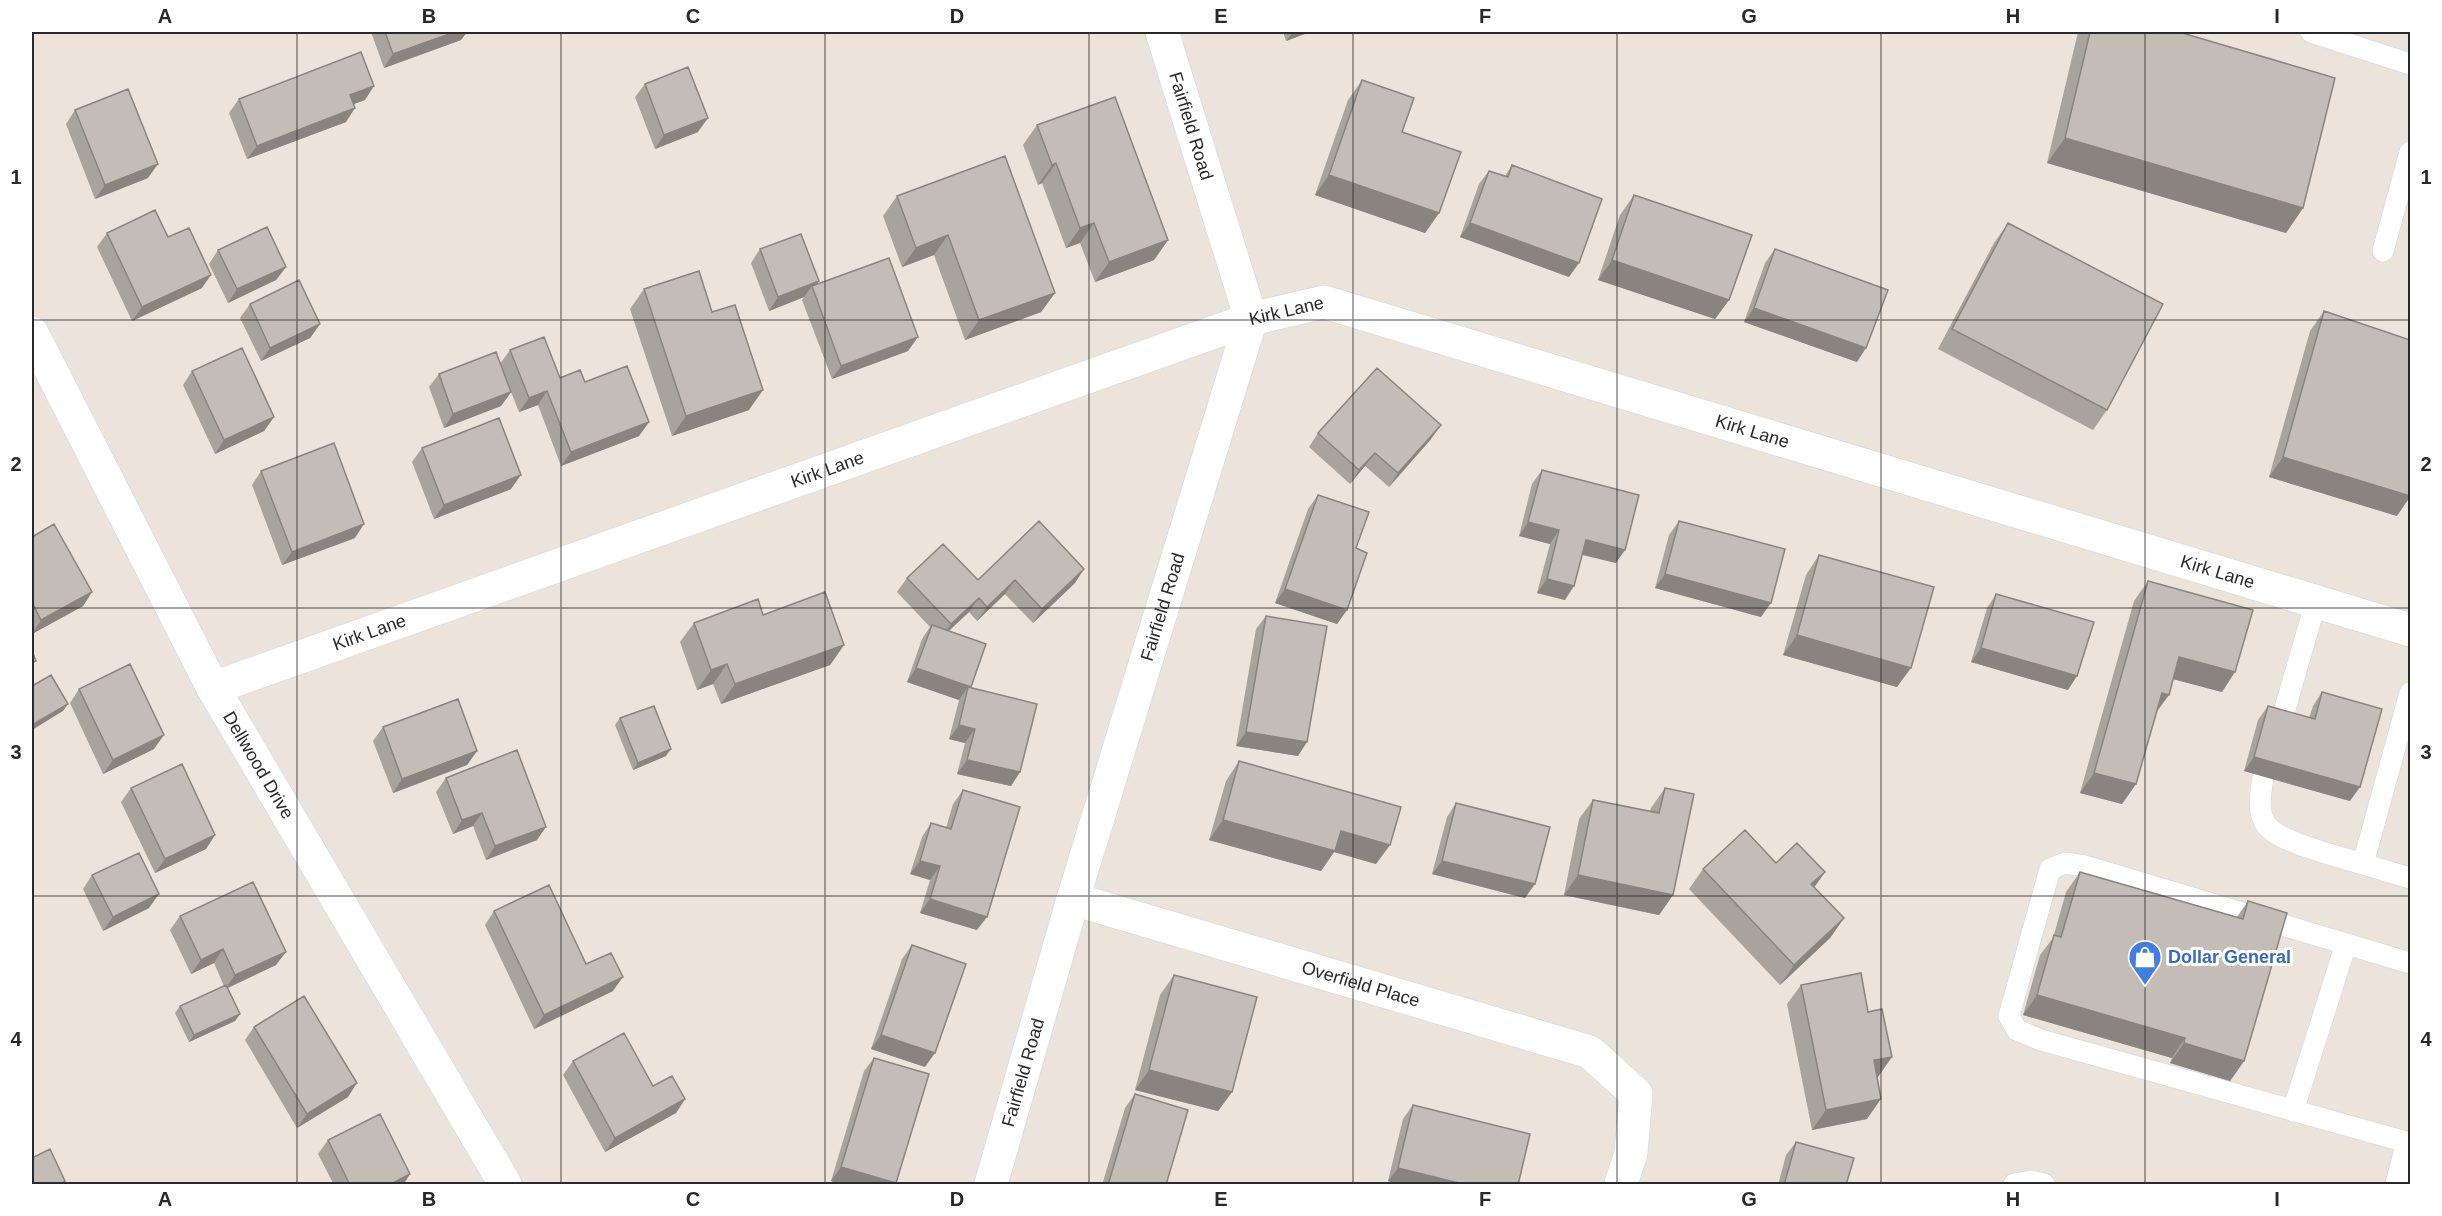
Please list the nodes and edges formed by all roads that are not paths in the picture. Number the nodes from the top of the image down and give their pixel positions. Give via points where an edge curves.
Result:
1 (1162, 32) edge
2 (2311, 32) edge
3 (2410, 64) edge
4 (2410, 152) edge
5 (2383, 251) dead end
6 (1251, 319) junction
7 (32, 333) edge
8 (2316, 601) junction
9 (2410, 630) edge
10 (213, 688) junction
11 (2410, 693) edge
12 (2280, 726) edge
13 (2264, 777) edge
14 (2362, 864) junction
15 (2410, 879) edge
16 (1073, 899) junction
17 (2346, 944) junction
18 (2410, 963) edge
19 (2293, 1111) junction
20 (2410, 1143) edge
21 (2410, 1154) edge
22 (505, 1185) edge
23 (991, 1185) edge
24 (1621, 1185) edge
25 (2014, 1185) edge
26 (2044, 1185) edge
27 (2402, 1185) edge

1 - 6 street, Fairfield Road
2 - 3 lane
4 - 5 lane
6 - 8 street, Kirk Lane via 1324,302
6 - 10 street, Kirk Lane
6 - 16 street, Fairfield Road
7 - 10 street, Dellwood Drive
8 - 9 street, Kirk Lane
8 - 12 lane
10 - 22 street, Dellwood Drive
11 - 14 lane
13 - 14 lane via 2260,802 2265,823 2276,835
14 - 15 lane
16 - 23 street, Fairfield Road
16 - 24 street, Overfield Place via 1590,1052 1636,1094 1631,1153
17 - 18 lane
17 - 19 lane
17 - 19 lane via 2085,866 2065,863 2050,869 2009,1016 2018,1030 2041,1040
19 - 20 lane
21 - 27 street
25 - 26 lane via 2031,1181

